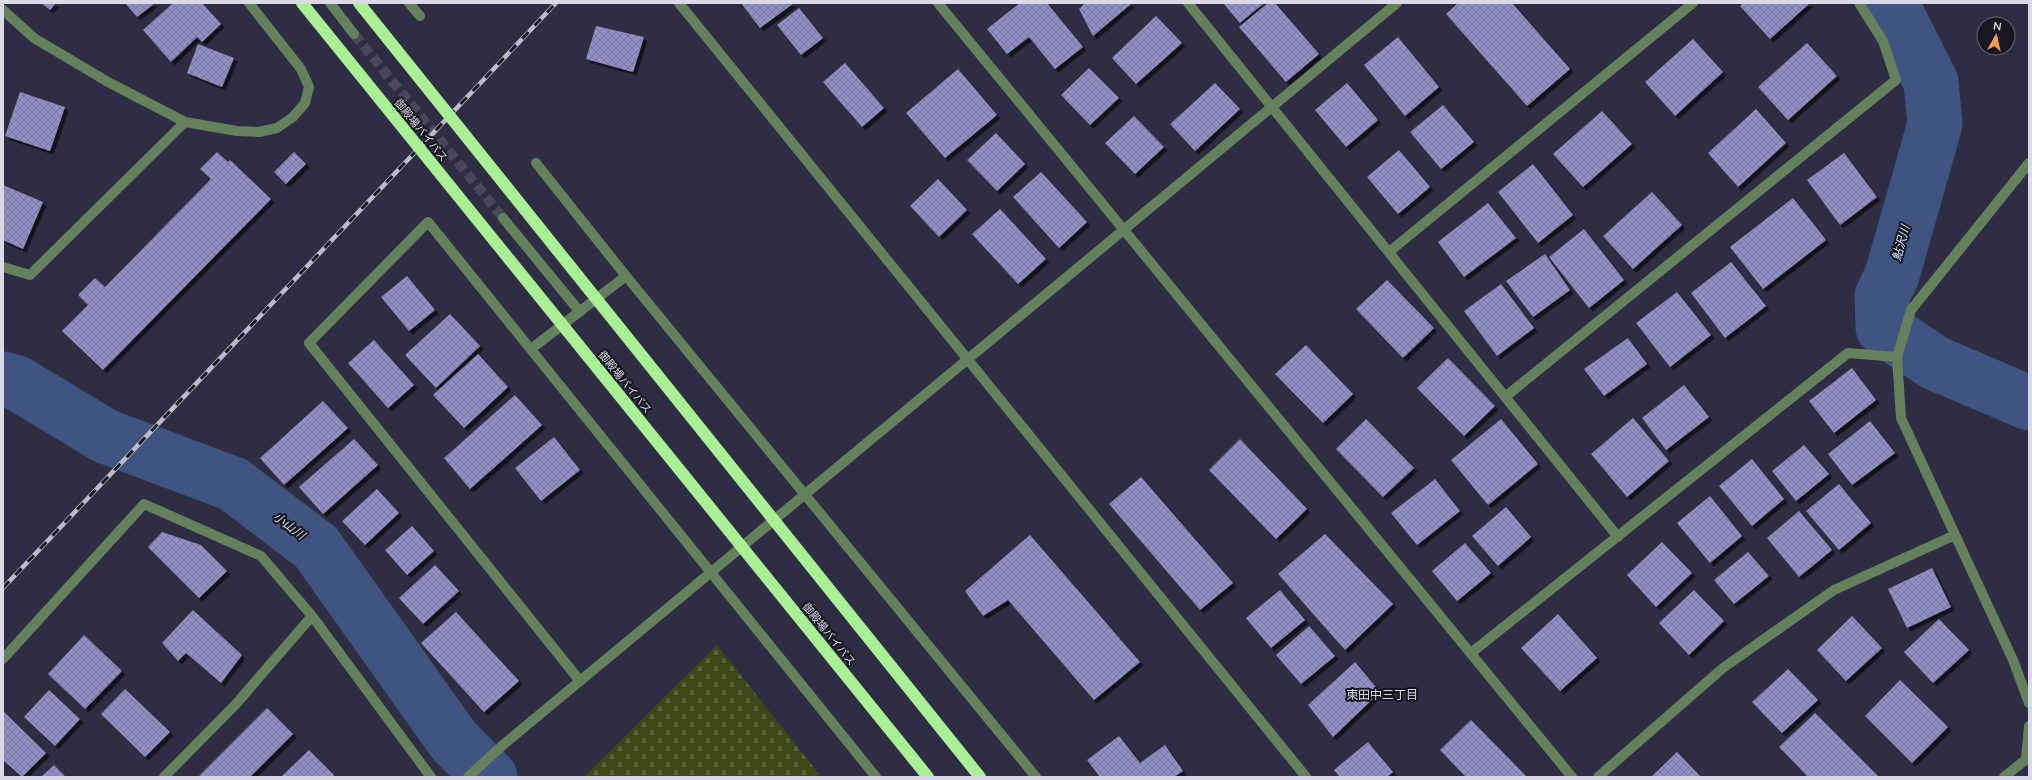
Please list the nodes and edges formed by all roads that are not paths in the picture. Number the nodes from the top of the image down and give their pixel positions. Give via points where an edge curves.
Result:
1 (249, 3) edge
2 (302, 3) edge
3 (330, 3) edge
4 (359, 3) edge
5 (410, 3) edge
6 (679, 3) edge
7 (938, 3) edge
8 (1188, 3) edge
9 (1397, 3) edge
10 (1693, 3) edge
11 (1859, 3) edge
12 (3, 10) edge
13 (420, 16) dead end
14 (354, 34) tunnel mouth
15 (1272, 107) junction
16 (185, 122) junction
17 (536, 163) dead end
18 (2029, 163) edge
19 (503, 218) tunnel mouth
20 (1124, 229) junction
21 (1389, 252) junction
22 (3, 268) edge
23 (626, 276) junction
24 (580, 312) junction
25 (531, 350) junction
26 (1897, 357) junction
27 (968, 359) junction
28 (1505, 397) junction
29 (804, 494) junction
30 (1955, 534) junction
31 (1618, 537) junction
32 (711, 572) junction
33 (312, 616) junction
34 (1470, 654) junction
35 (3, 659) edge
36 (580, 680) junction
37 (2029, 703) edge
38 (2029, 726) edge
39 (2028, 757) edge
40 (164, 777) edge
41 (431, 777) edge
42 (468, 777) edge
43 (876, 777) edge
44 (928, 777) edge
45 (980, 777) edge
46 (1036, 777) edge
47 (1306, 777) edge
48 (1572, 777) edge
49 (1598, 777) edge
50 (2004, 777) edge

1 - 16 street via 301,69 308,87 305,103 293,117 277,128 259,132 236,131
2 - 44 highway, 御殿場バイパス, bridge
3 - 14 street
4 - 45 highway, bridge
5 - 13 street
6 - 27 street
7 - 20 street
8 - 15 street
9 - 15 street
10 - 21 street
11 - 28 street via 1884,41 1896,80
12 - 16 street via 34,38 108,82
15 - 20 street
15 - 21 street
16 - 22 street via 30,276
17 - 23 street
18 - 26 street via 1912,310
19 - 24 street
20 - 27 street
20 - 34 street
21 - 28 street
23 - 24 street
23 - 29 street
24 - 25 street
25 - 32 street
25 - 36 street via 428,222 309,343
26 - 30 street via 1900,418
26 - 31 street via 1848,353
27 - 29 street
27 - 47 street
28 - 31 street
29 - 32 street
29 - 46 street
30 - 37 street via 2013,660
30 - 49 street via 1834,590 1723,668
31 - 34 street
32 - 36 street
32 - 43 street
33 - 35 street via 261,556 144,504
33 - 40 street via 236,704
33 - 41 street
34 - 48 street
36 - 42 street
38 - 39 street
39 - 50 street

